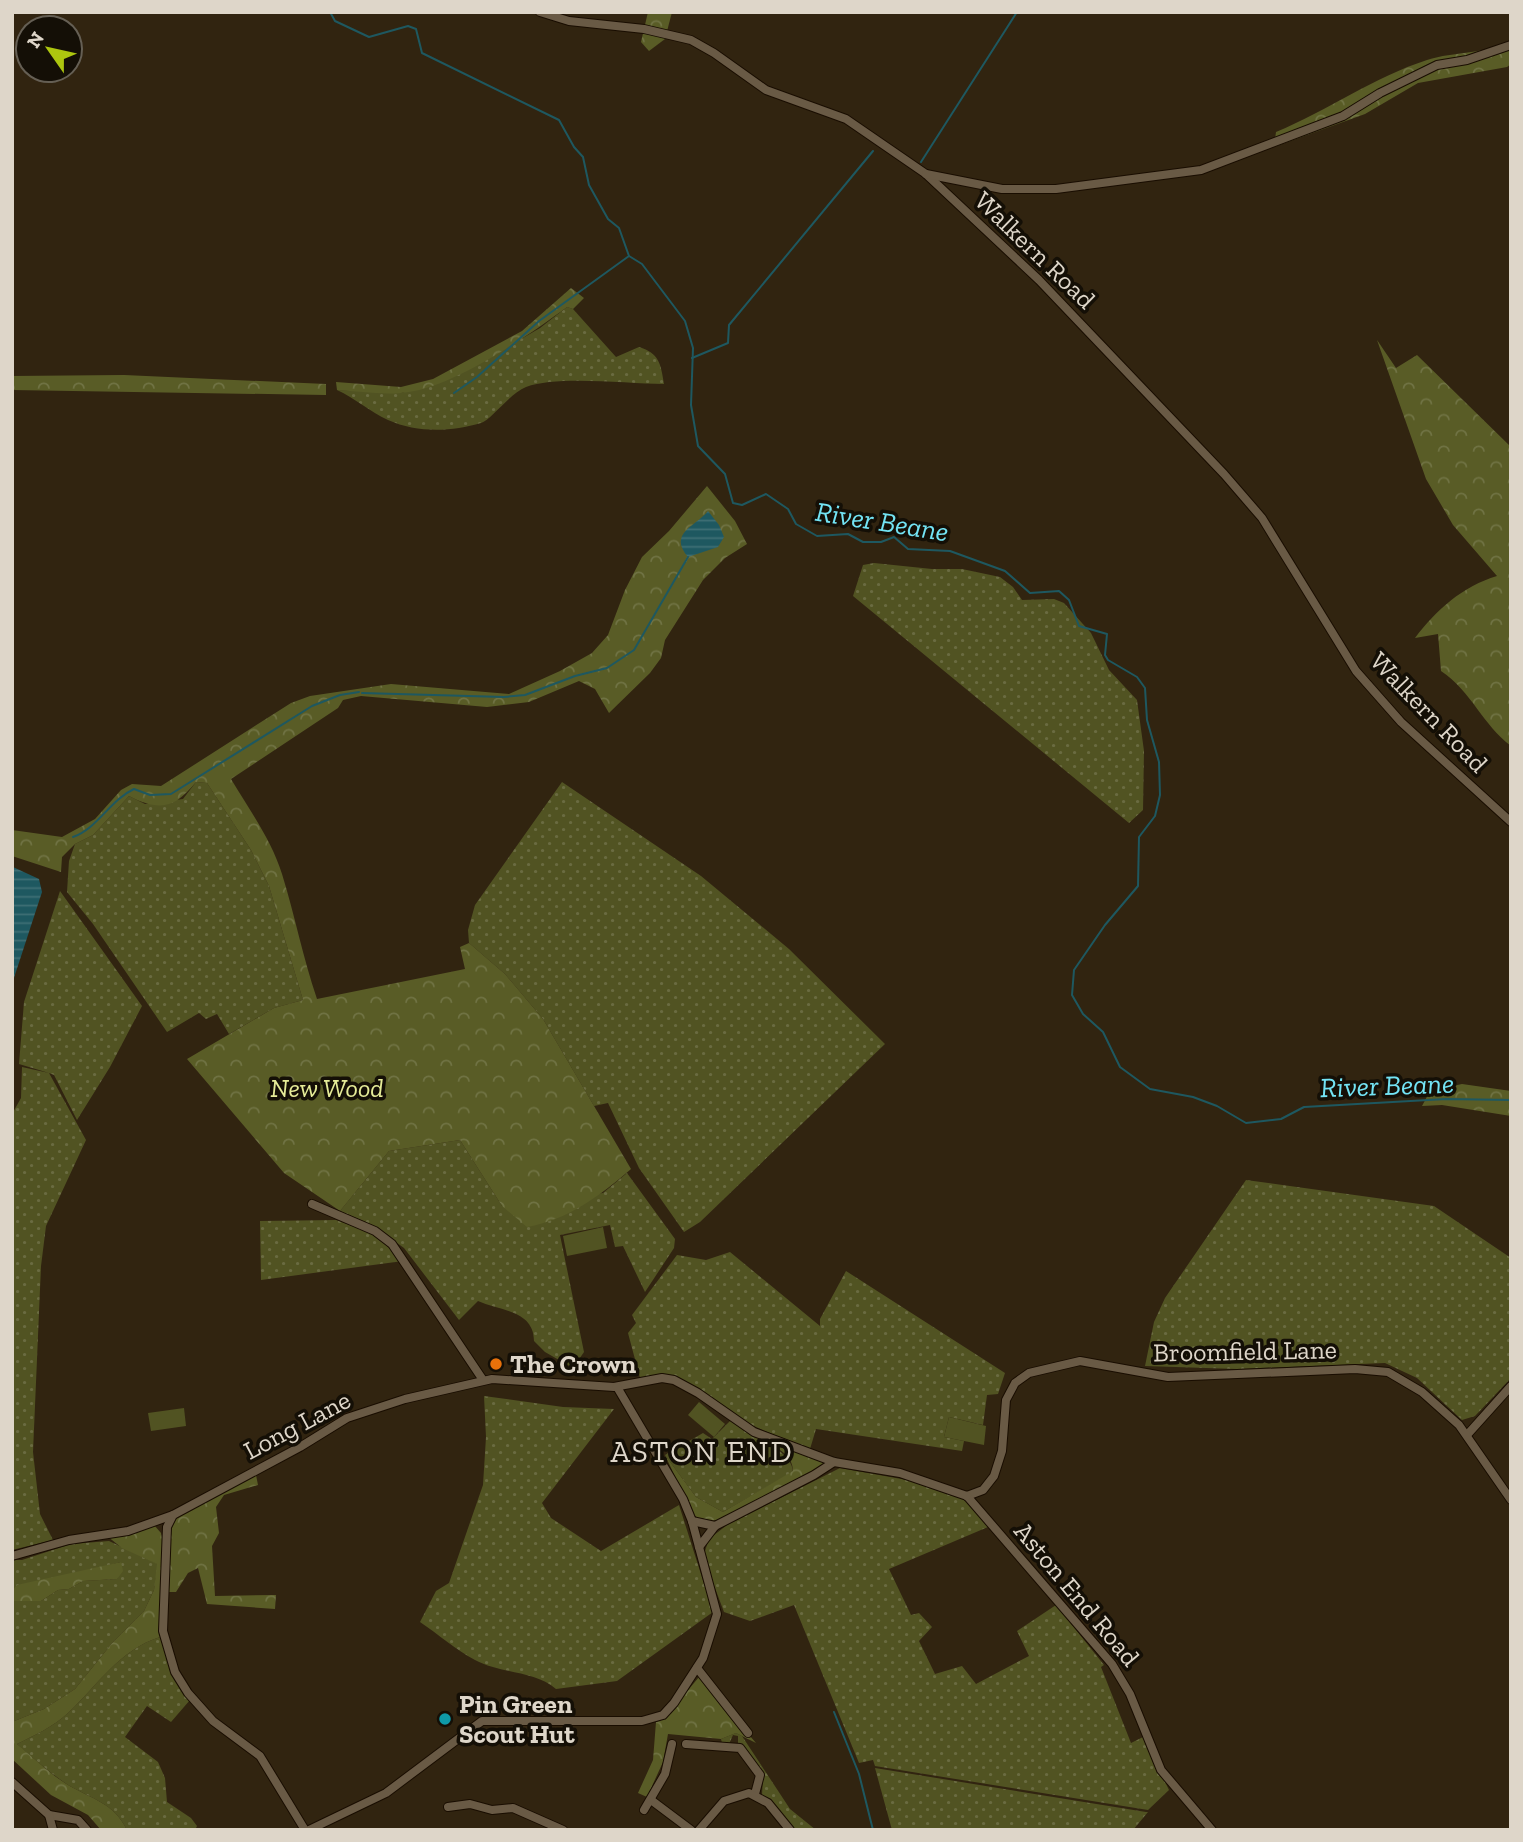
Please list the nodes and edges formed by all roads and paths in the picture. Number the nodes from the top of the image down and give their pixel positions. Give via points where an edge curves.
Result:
1 (540, 12) edge
2 (1511, 45) edge
3 (926, 174) junction
4 (1511, 822) edge
5 (312, 1204) dead end
6 (483, 1380) junction
7 (1511, 1386) edge
8 (617, 1387) junction
9 (1467, 1436) junction
10 (834, 1462) junction
11 (967, 1496) junction
12 (1511, 1500) edge
13 (173, 1515) junction
14 (692, 1521) junction
15 (715, 1526) junction
16 (699, 1547) junction
17 (12, 1556) edge
18 (697, 1668) junction
19 (748, 1733) dead end
20 (672, 1744) dead end
21 (686, 1744) dead end
22 (12, 1782) edge
23 (755, 1794) junction
24 (651, 1800) junction
25 (644, 1810) dead end
26 (48, 1815) junction
27 (454, 1818) dead end
28 (66, 1819) junction
29 (536, 1819) junction
30 (567, 1827) edge
31 (54, 1830) edge
32 (87, 1830) edge
33 (307, 1830) edge
34 (531, 1830) edge
35 (691, 1830) edge
36 (699, 1830) edge
37 (790, 1830) edge
38 (1212, 1830) edge

1 - 3 street via 569,21 644,29 691,40 766,90 856,125
2 - 3 street, Walkern Road via 1426,69 1342,116 1201,170 1045,189 976,186
3 - 4 street, Walkern Road via 1039,280 1224,474 1262,518 1356,670 1401,722
5 - 6 street via 375,1231 392,1244
6 - 8 street, Long Lane
6 - 13 street, Long Lane via 347,1418
7 - 9 street
8 - 10 street, Long Lane via 651,1379 674,1380 754,1432
8 - 14 street
9 - 11 street, Broomfield Lane via 1422,1392 1379,1370 1168,1377 1080,1361 1029,1373 1015,1382 1006,1400 1002,1451 994,1476 983,1490
9 - 12 street
10 - 11 street, Long Lane via 900,1473
10 - 15 street
11 - 38 street, Aston End Road via 1112,1664 1130,1694 1161,1770
13 - 17 street, Long Lane via 128,1531 69,1540
13 - 33 street via 167,1527 163,1631 174,1672 213,1721 260,1756
14 - 15 street
14 - 16 street
15 - 16 street
16 - 18 street via 717,1614
18 - 19 street
18 - 33 street via 671,1707 656,1718 604,1723 482,1721 386,1793
20 - 24 street via 665,1774
21 - 23 street via 740,1748 760,1775
22 - 26 street
23 - 36 street via 739,1794 724,1801
23 - 37 street
24 - 25 street
24 - 35 street
26 - 28 street
26 - 31 street
27 - 29 street via 452,1807 473,1804 492,1810 513,1808
28 - 31 street
28 - 32 street via 78,1820
29 - 30 street
29 - 34 street

